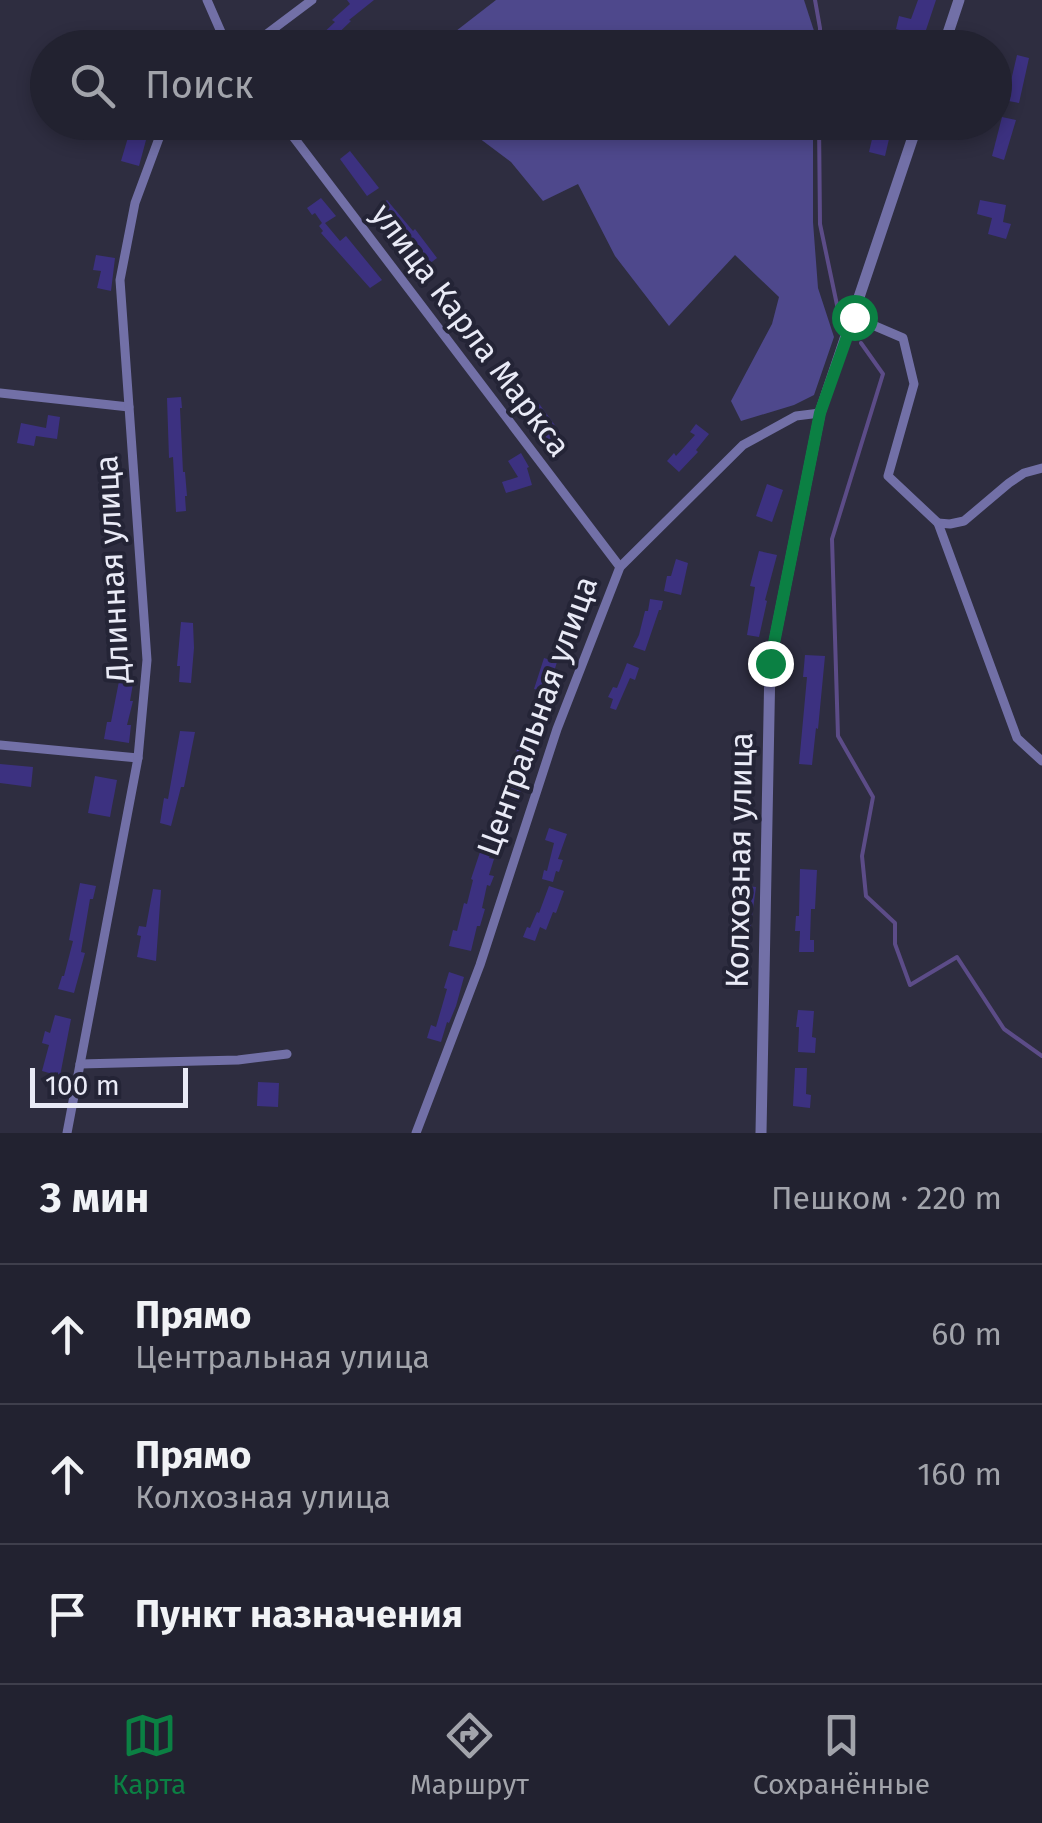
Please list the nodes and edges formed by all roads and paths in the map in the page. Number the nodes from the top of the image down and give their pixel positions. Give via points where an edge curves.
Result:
1 (207, 0) edge
2 (312, 0) edge
3 (959, 0) edge
4 (220, 30) edge
5 (272, 30) edge
6 (949, 30) edge
7 (158, 140) edge
8 (296, 140) edge
9 (912, 140) edge
10 (854, 317) junction
11 (0, 393) edge
12 (129, 406) junction
13 (820, 413) junction
14 (1042, 468) edge
15 (938, 523) junction
16 (620, 567) junction
17 (0, 745) edge
18 (138, 758) junction
19 (1042, 761) edge
20 (286, 1054) dead end
21 (80, 1064) junction
22 (67, 1133) edge
23 (416, 1133) edge
24 (761, 1133) edge

1 - 4 street
2 - 5 street
3 - 6 street
7 - 12 street, Длинная улица via 135,203 120,280
8 - 16 street, улица Карла Маркса
9 - 10 street
10 - 13 street
10 - 15 street via 902,338 914,384 888,476
11 - 12 street
12 - 18 street, Длинная улица via 148,660
13 - 16 street, Центральная улица via 796,416 743,444
13 - 24 street, Колхозная улица via 770,663
14 - 15 street via 1008,482 964,521
15 - 19 street via 1016,738
16 - 23 street, Центральная улица
17 - 18 street
18 - 21 street, Длинная улица
20 - 21 street
21 - 22 street, Длинная улица

